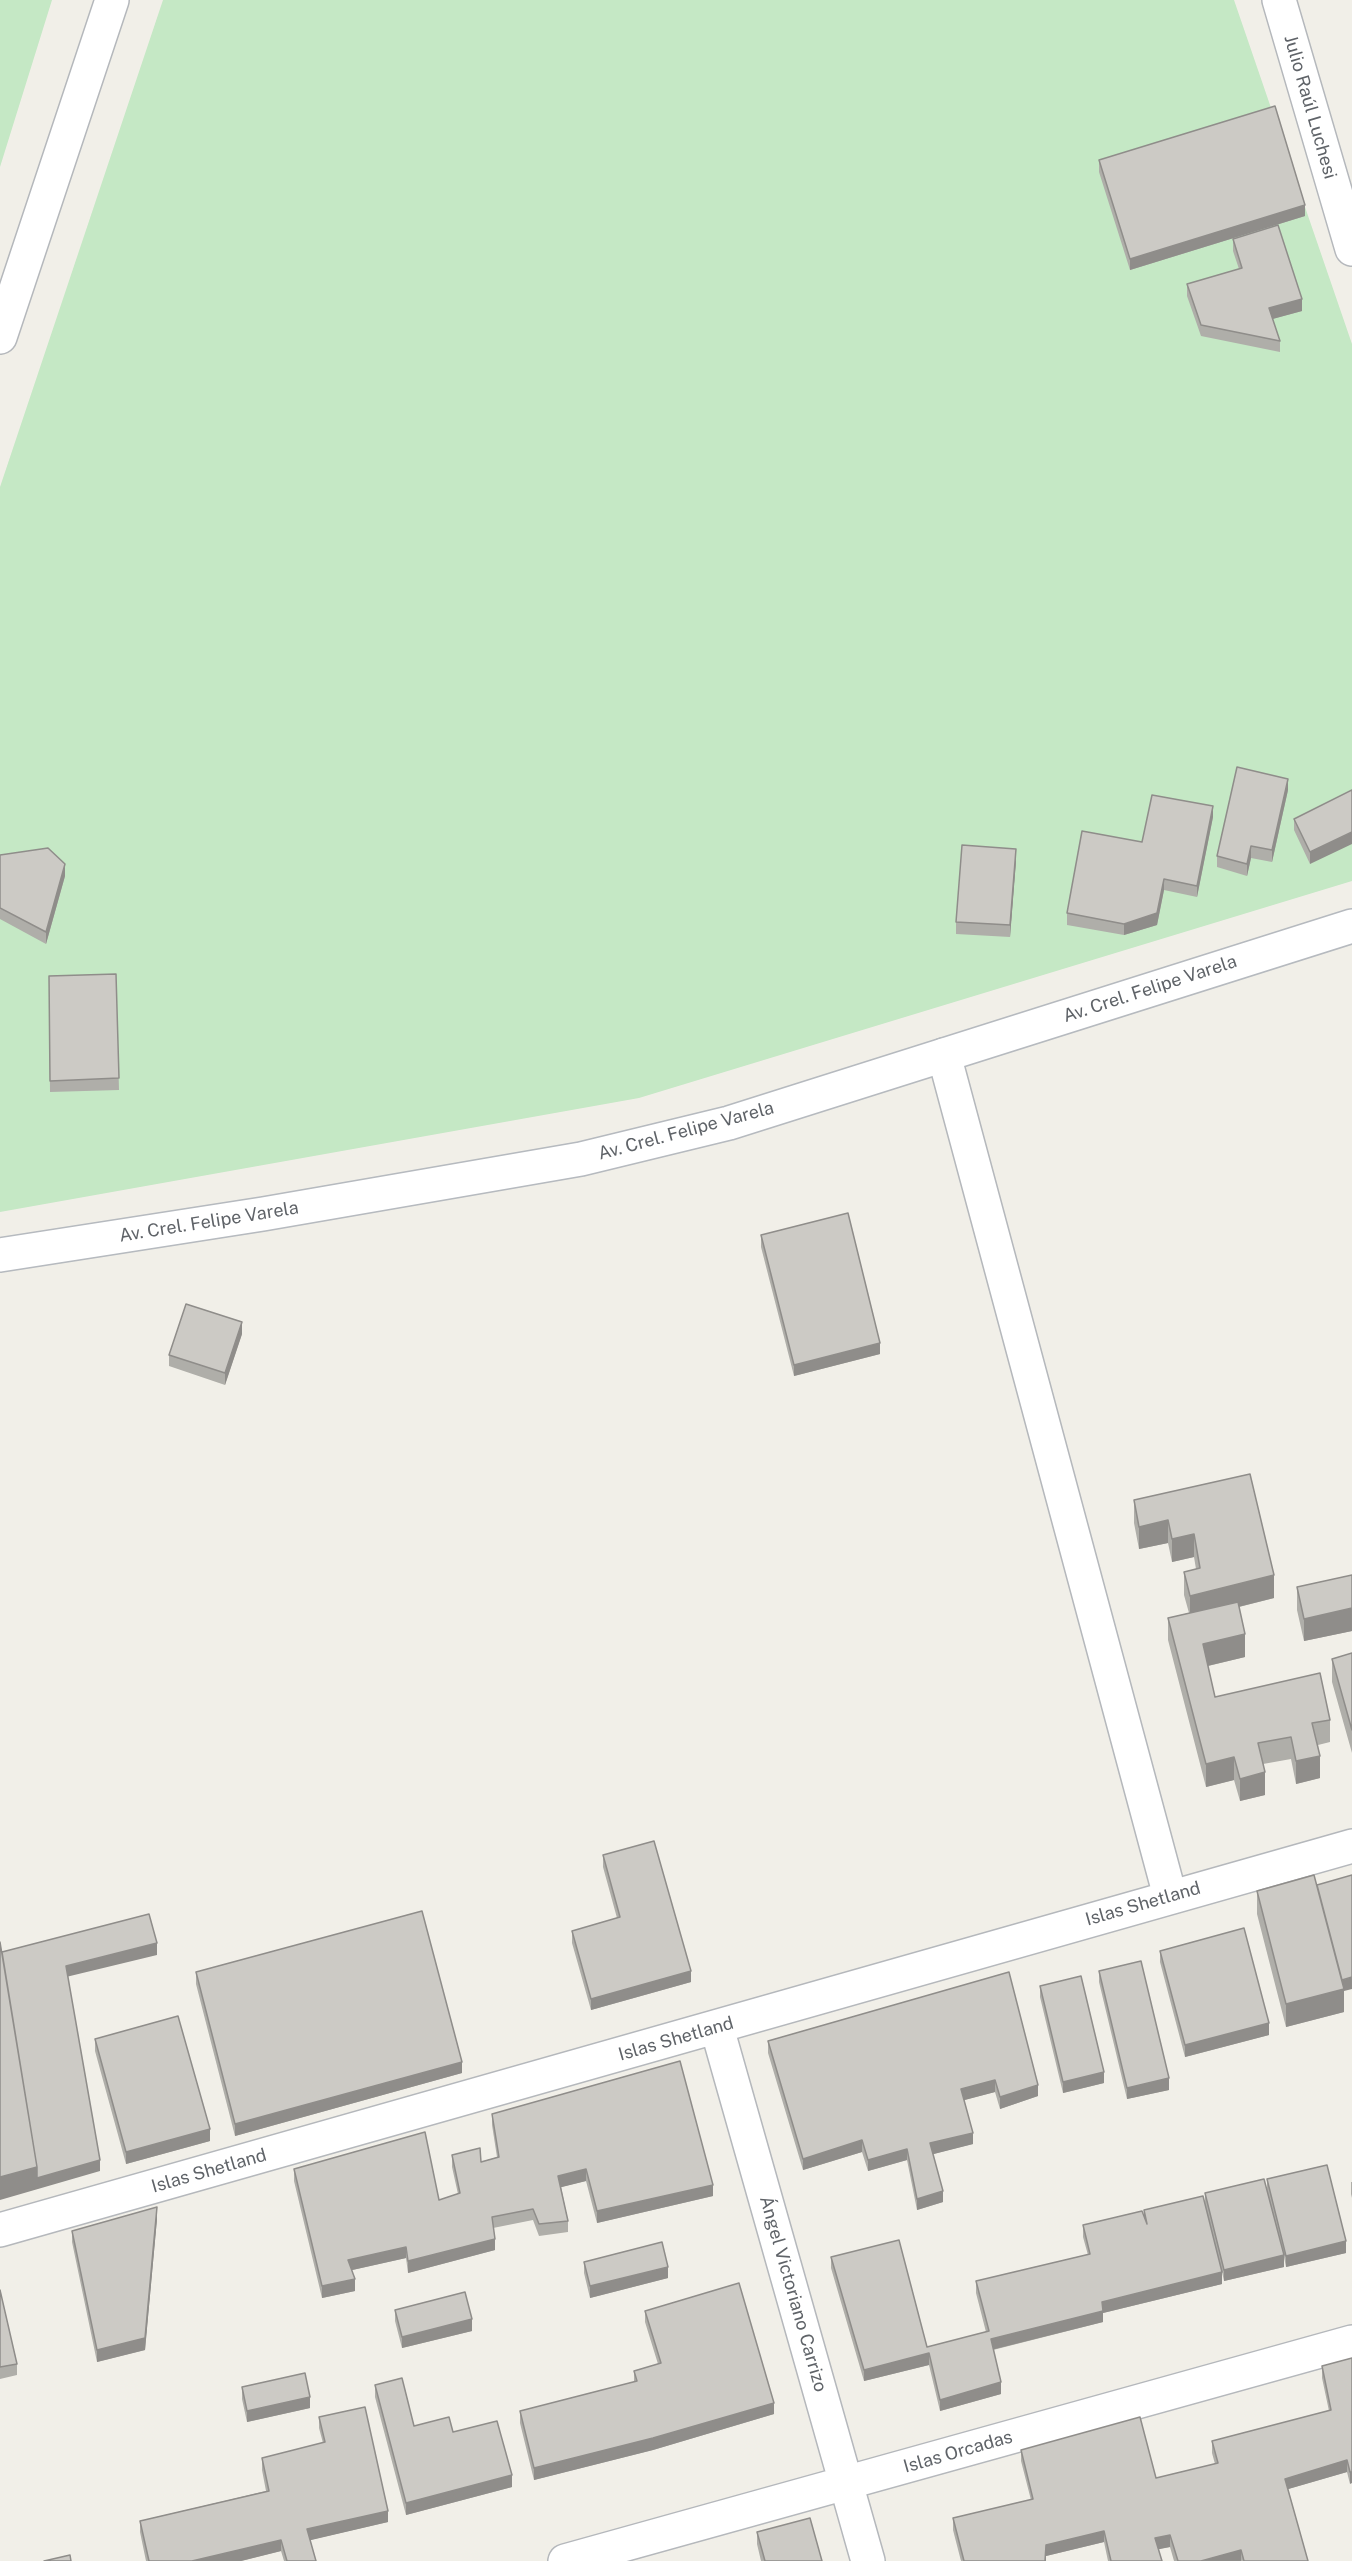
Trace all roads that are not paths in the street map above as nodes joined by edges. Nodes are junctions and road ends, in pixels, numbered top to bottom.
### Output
1 (112, 0) edge
2 (1279, 0) edge
3 (1352, 249) edge
4 (0, 336) edge
5 (1352, 926) edge
6 (944, 1054) junction
7 (0, 1255) edge
8 (1352, 1846) edge
9 (1170, 1896) junction
10 (717, 2028) junction
11 (0, 2230) edge
12 (1352, 2342) edge
13 (847, 2483) junction
14 (565, 2561) edge
15 (868, 2561) edge

1 - 4 street
2 - 3 street, Julio Raúl Luchesi
5 - 6 street, Av. Crel. Felipe Varela
6 - 7 street, Av. Crel. Felipe Varela
6 - 9 street
8 - 9 street, Islas Shetland
9 - 10 street, Islas Shetland
10 - 11 street, Islas Shetland
10 - 13 street, Ángel Victoriano Carrizo
12 - 13 street, Islas Orcadas
13 - 14 street, Islas Orcadas
13 - 15 street, Ángel Victoriano Carrizo

